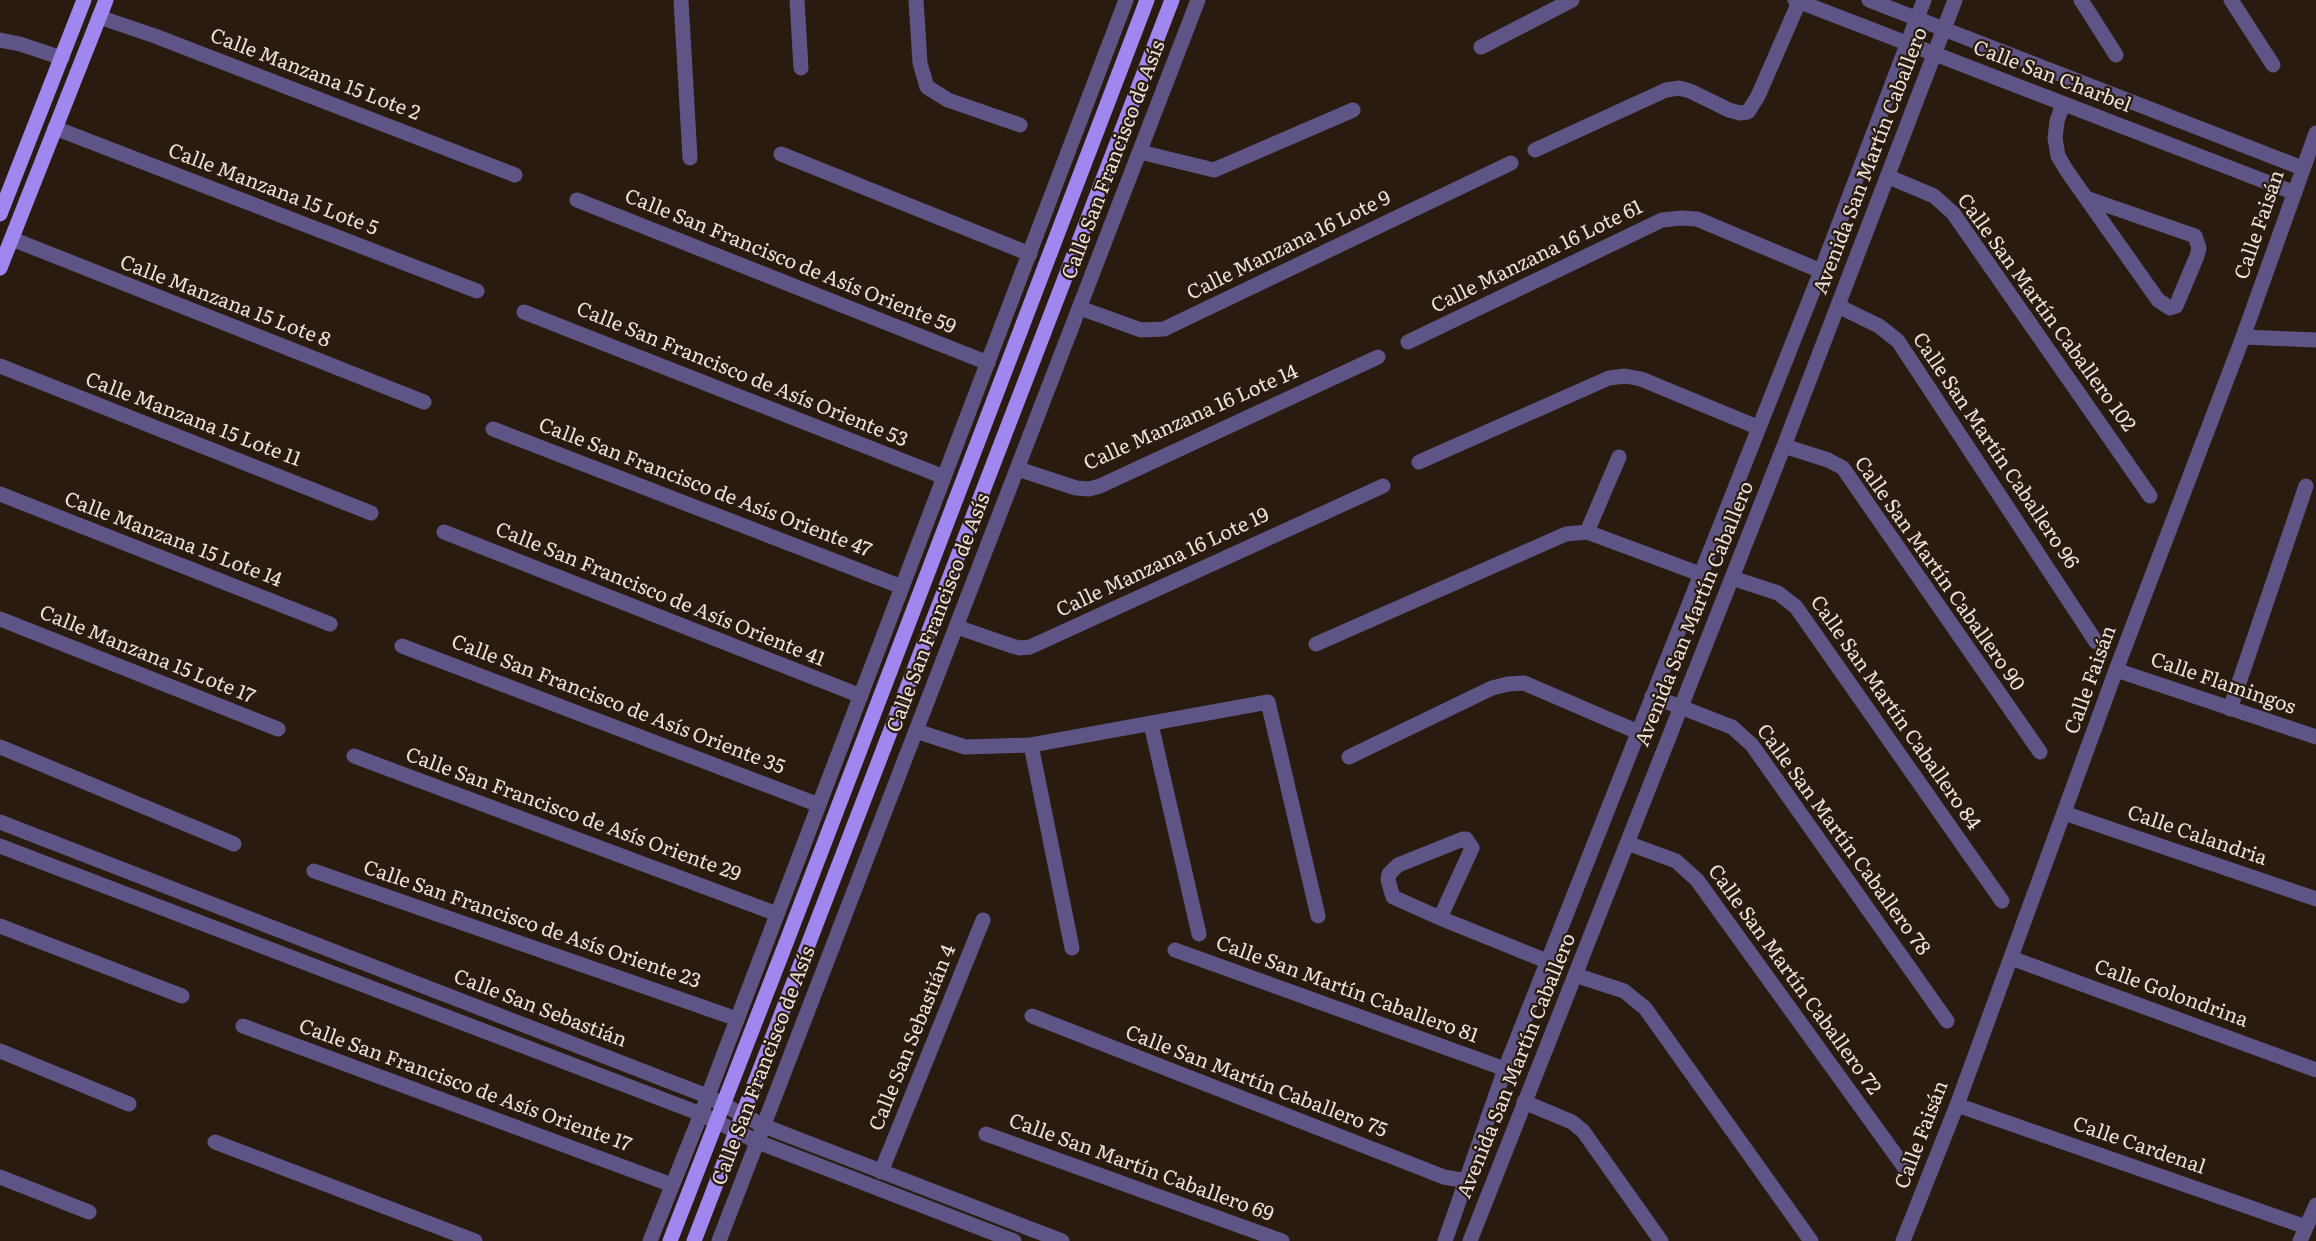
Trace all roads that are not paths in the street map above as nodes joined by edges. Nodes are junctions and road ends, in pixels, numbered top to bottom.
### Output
1 (84, 0) edge
2 (106, 0) edge
3 (681, 0) edge
4 (797, 0) edge
5 (916, 0) edge
6 (1126, 0) edge
7 (1147, 0) edge
8 (1172, 0) edge
9 (1198, 0) edge
10 (1572, 0) edge
11 (1869, 0) edge
12 (1924, 0) edge
13 (1955, 0) edge
14 (2081, 0) edge
15 (2231, 0) edge
16 (1797, 1) edge
17 (99, 17) junction
18 (1917, 18) junction
19 (1944, 29) junction
20 (0, 40) edge
21 (1906, 45) junction
22 (1481, 47) dead end
23 (1934, 54) junction
24 (2116, 55) dead end
25 (62, 58) junction
26 (2273, 65) dead end
27 (801, 68) dead end
28 (2063, 104) junction
29 (1353, 110) dead end
30 (1020, 125) dead end
31 (55, 128) junction
32 (2316, 133) edge
33 (1535, 150) dead end
34 (1140, 152) junction
35 (781, 154) dead end
36 (690, 158) dead end
37 (1511, 163) dead end
38 (2302, 168) junction
39 (515, 176) dead end
40 (1889, 177) junction
41 (2295, 192) junction
42 (2086, 198) junction
43 (577, 200) dead end
44 (0, 214) edge
45 (12, 239) junction
46 (1030, 254) junction
47 (0, 268) edge
48 (1821, 271) junction
49 (477, 291) dead end
50 (1838, 306) junction
51 (1080, 308) junction
52 (524, 312) dead end
53 (2243, 337) junction
54 (2316, 339) edge
55 (1408, 342) dead end
56 (1378, 357) dead end
57 (988, 363) junction
58 (0, 366) edge
59 (424, 402) dead end
60 (1757, 427) junction
61 (492, 429) dead end
62 (1784, 446) junction
63 (1619, 457) dead end
64 (1419, 462) dead end
65 (1018, 468) junction
66 (944, 477) junction
67 (1383, 486) dead end
68 (2306, 486) dead end
69 (0, 494) edge
70 (2150, 496) dead end
71 (371, 513) dead end
72 (444, 532) dead end
73 (1587, 532) junction
74 (1700, 574) junction
75 (1732, 578) junction
76 (902, 586) junction
77 (0, 620) edge
78 (330, 624) dead end
79 (957, 627) junction
80 (2096, 642) dead end
81 (1316, 644) dead end
82 (402, 646) dead end
83 (2116, 670) junction
84 (861, 696) junction
85 (1652, 696) junction
86 (1681, 706) junction
87 (2230, 709) junction
88 (1151, 724) junction
89 (278, 729) dead end
90 (916, 731) junction
91 (1638, 732) junction
92 (2316, 737) edge
93 (1031, 745) junction
94 (0, 747) edge
95 (2040, 752) dead end
96 (354, 756) dead end
97 (1349, 757) dead end
98 (819, 805) junction
99 (2064, 813) junction
100 (0, 822) edge
101 (1627, 843) junction
102 (234, 844) dead end
103 (0, 846) edge
104 (314, 871) dead end
105 (2316, 899) edge
106 (2002, 901) dead end
107 (777, 914) junction
108 (1318, 916) dead end
109 (1440, 918) junction
110 (982, 920) dead end
111 (0, 926) edge
112 (1199, 934) dead end
113 (1072, 948) dead end
114 (1175, 950) dead end
115 (2011, 958) junction
116 (1549, 962) junction
117 (1575, 975) junction
118 (182, 996) dead end
119 (1032, 1016) dead end
120 (737, 1019) junction
121 (1947, 1021) dead end
122 (243, 1026) dead end
123 (0, 1051) edge
124 (1505, 1069) junction
125 (2316, 1070) edge
126 (707, 1096) junction
127 (1524, 1102) junction
128 (129, 1104) dead end
129 (724, 1105) junction
130 (1957, 1105) junction
131 (701, 1114) junction
132 (744, 1116) junction
133 (717, 1122) junction
134 (764, 1126) junction
135 (737, 1132) junction
136 (986, 1134) dead end
137 (215, 1142) dead end
138 (758, 1142) junction
139 (1905, 1168) dead end
140 (881, 1172) junction
141 (0, 1177) edge
142 (1467, 1181) junction
143 (672, 1185) junction
144 (2316, 1205) edge
145 (89, 1212) dead end
146 (2303, 1234) edge
147 (475, 1241) edge
148 (650, 1241) edge
149 (670, 1241) edge
150 (694, 1241) edge
151 (719, 1241) edge
152 (1014, 1241) edge
153 (1062, 1241) edge
154 (1282, 1241) edge
155 (1445, 1241) edge
156 (1470, 1241) edge
157 (1661, 1241) edge
158 (1810, 1241) edge
159 (1903, 1241) edge

1 - 25 main road
2 - 17 main road
3 - 36 street
4 - 27 street
5 - 30 street
6 - 46 street
7 - 129 main road, Calle San Francisco de Asís
8 - 132 main road, Calle San Francisco de Asís
9 - 34 street, Calle San Francisco de Asís
10 - 22 street
11 - 18 street, Calle San Charbel
12 - 18 street, Avenida San Martín Caballero
13 - 19 street, Avenida San Martín Caballero
14 - 24 street
15 - 26 street
16 - 21 street, Calle San Charbel
16 - 33 street
17 - 31 main road
17 - 39 street, Calle Manzana 15 Lote 2
18 - 19 street, Calle San Charbel
18 - 21 street, Avenida San Martín Caballero
19 - 23 street, Avenida San Martín Caballero
19 - 38 street, Calle San Charbel
20 - 25 street
21 - 23 street, Calle San Charbel
21 - 48 street, Avenida San Martín Caballero
23 - 28 street, Calle San Charbel
23 - 40 street, Avenida San Martín Caballero
25 - 44 main road
28 - 41 street, Calle San Charbel
28 - 42 street
29 - 34 street
31 - 45 main road
31 - 49 street, Calle Manzana 15 Lote 5
32 - 38 street, Calle Faisán
34 - 51 street, Calle San Francisco de Asís
35 - 46 street
37 - 51 street, Calle Manzana 16 Lote 9
38 - 41 street, Calle Faisán
40 - 50 street, Avenida San Martín Caballero
40 - 70 street, Calle San Martín Caballero 102
41 - 53 street, Calle Faisán
42 - 42 street
43 - 57 street, Calle San Francisco de Asís Oriente 59
45 - 47 main road
45 - 59 street, Calle Manzana 15 Lote 8
46 - 57 street
48 - 55 street, Calle Manzana 16 Lote 61
48 - 60 street, Avenida San Martín Caballero
50 - 62 street, Avenida San Martín Caballero
50 - 80 street, Calle San Martín Caballero 96
51 - 65 street, Calle San Francisco de Asís
52 - 66 street, Calle San Francisco de Asís Oriente 53
53 - 54 street
53 - 83 street, Calle Faisán
56 - 65 street, Calle Manzana 16 Lote 14
57 - 66 street
58 - 71 street, Calle Manzana 15 Lote 11
60 - 64 street
60 - 74 street, Avenida San Martín Caballero
61 - 76 street, Calle San Francisco de Asís Oriente 47
62 - 75 street, Avenida San Martín Caballero
62 - 95 street, Calle San Martín Caballero 90
63 - 73 street
65 - 79 street, Calle San Francisco de Asís
66 - 76 street
67 - 79 street, Calle Manzana 16 Lote 19
68 - 87 street
69 - 78 street, Calle Manzana 15 Lote 14
72 - 84 street, Calle San Francisco de Asís Oriente 41
73 - 74 street
73 - 81 street
74 - 85 street, Avenida San Martín Caballero
75 - 86 street, Avenida San Martín Caballero
75 - 106 street, Calle San Martín Caballero 84
76 - 84 street
77 - 89 street, Calle Manzana 15 Lote 17
79 - 90 street, Calle San Francisco de Asís
82 - 98 street, Calle San Francisco de Asís Oriente 35
83 - 87 street, Calle Flamingos
83 - 99 street, Calle Faisán
84 - 98 street
85 - 86 street, Calle San Martín Caballero 78
85 - 91 street, Avenida San Martín Caballero
86 - 101 street, Avenida San Martín Caballero
86 - 121 street, Calle San Martín Caballero 78
87 - 92 street, Calle Flamingos
88 - 93 street
88 - 108 street
88 - 112 street
90 - 93 street
90 - 134 street, Calle San Francisco de Asís
91 - 97 street
91 - 116 street, Avenida San Martín Caballero
93 - 113 street
94 - 102 street
96 - 107 street, Calle San Francisco de Asís Oriente 29
98 - 107 street
99 - 105 street, Calle Calandria
99 - 115 street, Calle Faisán
100 - 126 street, Calle San Sebastián
101 - 117 street, Avenida San Martín Caballero
101 - 139 street, Calle San Martín Caballero 72
103 - 131 street, Calle San Sebastián
104 - 120 street, Calle San Francisco de Asís Oriente 23
107 - 120 street
109 - 109 street
109 - 116 street
110 - 140 street, Calle San Sebastián 4
111 - 118 street
114 - 124 street, Calle San Martín Caballero 81
115 - 125 street, Calle Golondrina
115 - 130 street, Calle Faisán
116 - 124 street, Avenida San Martín Caballero
117 - 127 street, Avenida San Martín Caballero
117 - 158 street
119 - 142 street, Calle San Martín Caballero 75
120 - 126 street
122 - 143 street, Calle San Francisco de Asís Oriente 17
123 - 128 street
124 - 142 street, Avenida San Martín Caballero
126 - 129 street, Calle San Sebastián
126 - 131 street
127 - 156 street, Avenida San Martín Caballero
127 - 157 street
129 - 132 street, Calle San Sebastián
129 - 133 main road, Calle San Francisco de Asís
130 - 146 street, Calle Cardenal
130 - 159 street, Calle Faisán
131 - 133 street, Calle San Sebastián
131 - 143 street
132 - 134 street, Calle San Sebastián
132 - 135 main road, Calle San Francisco de Asís
133 - 135 street, Calle San Sebastián
133 - 149 main road, Calle San Francisco de Asís
134 - 138 street, Calle San Francisco de Asís
134 - 140 street, Calle San Sebastián
135 - 138 street, Calle San Sebastián
135 - 150 main road, Calle San Francisco de Asís
136 - 154 street, Calle San Martín Caballero 69
137 - 147 street
138 - 151 street, Calle San Francisco de Asís
138 - 152 street, Calle San Sebastián
140 - 153 street, Calle San Sebastián
141 - 145 street
142 - 155 street, Avenida San Martín Caballero
143 - 148 street
144 - 146 street

